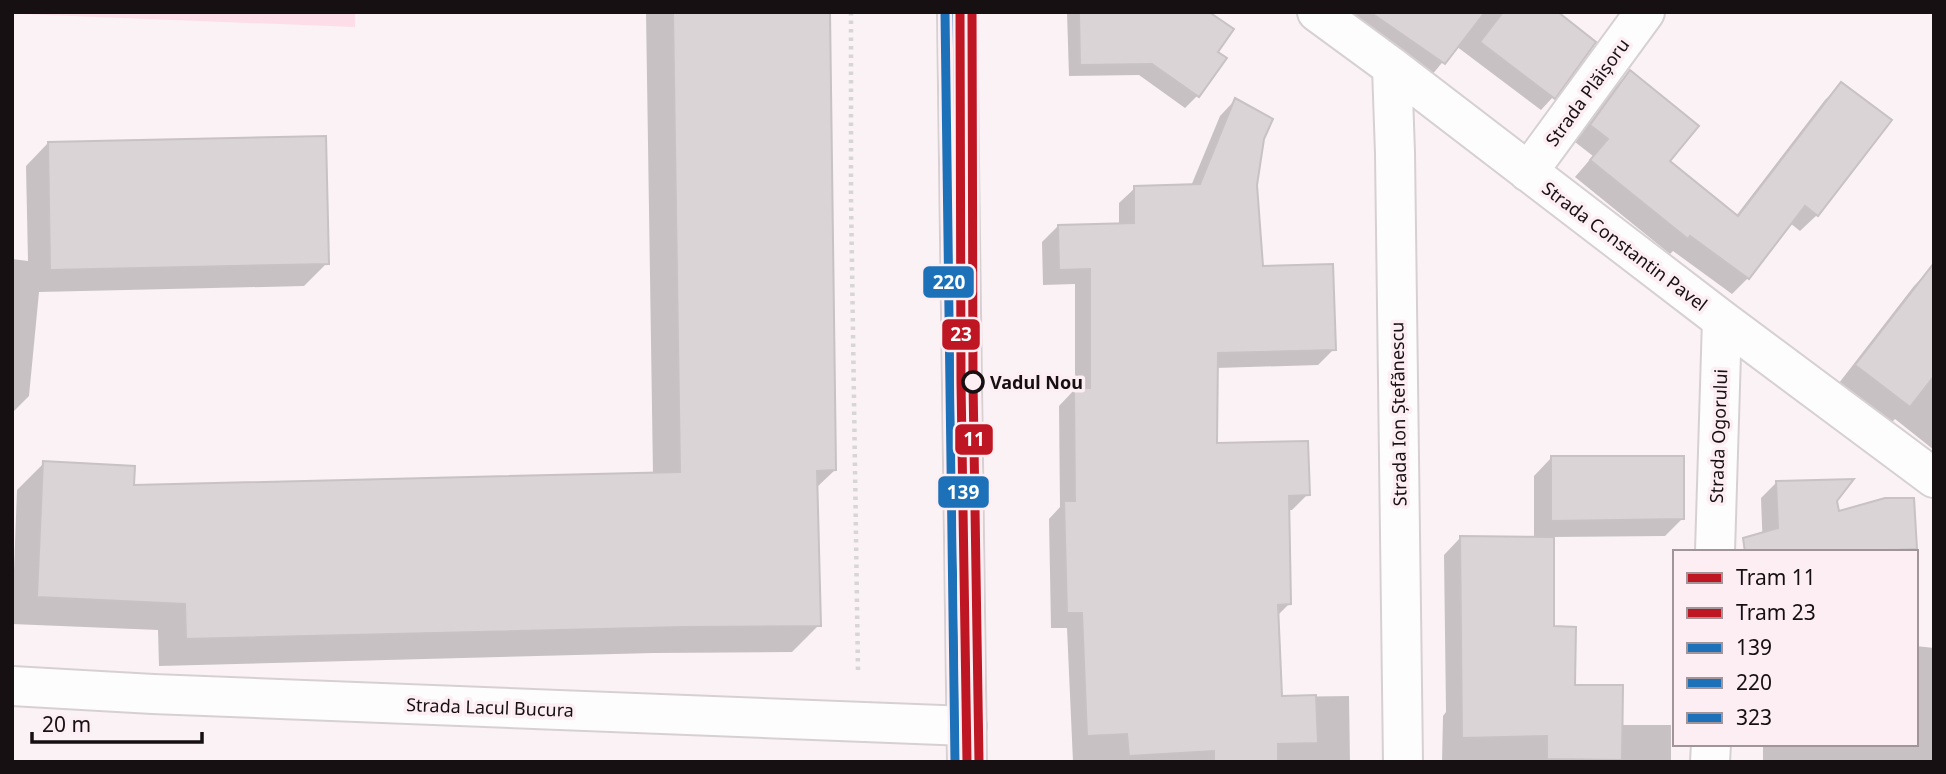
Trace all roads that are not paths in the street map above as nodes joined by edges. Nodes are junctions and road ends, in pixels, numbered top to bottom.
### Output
1 (957, 12) edge
2 (1317, 12) edge
3 (1645, 12) edge
4 (1392, 67) junction
5 (1528, 172) junction
6 (1722, 320) junction
7 (1934, 478) edge
8 (1715, 550) edge
9 (12, 686) edge
10 (967, 744) edge
11 (1404, 762) edge

1 - 10 street
2 - 4 street, Strada Constantin Pavel
3 - 5 street, Strada Plăișoru
4 - 5 street, Strada Constantin Pavel
4 - 11 street, Strada Ion Ștefănescu
5 - 6 street, Strada Constantin Pavel
6 - 7 street, Strada Constantin Pavel
6 - 8 street, Strada Ogorului
9 - 10 street, Strada Lacul Bucura

